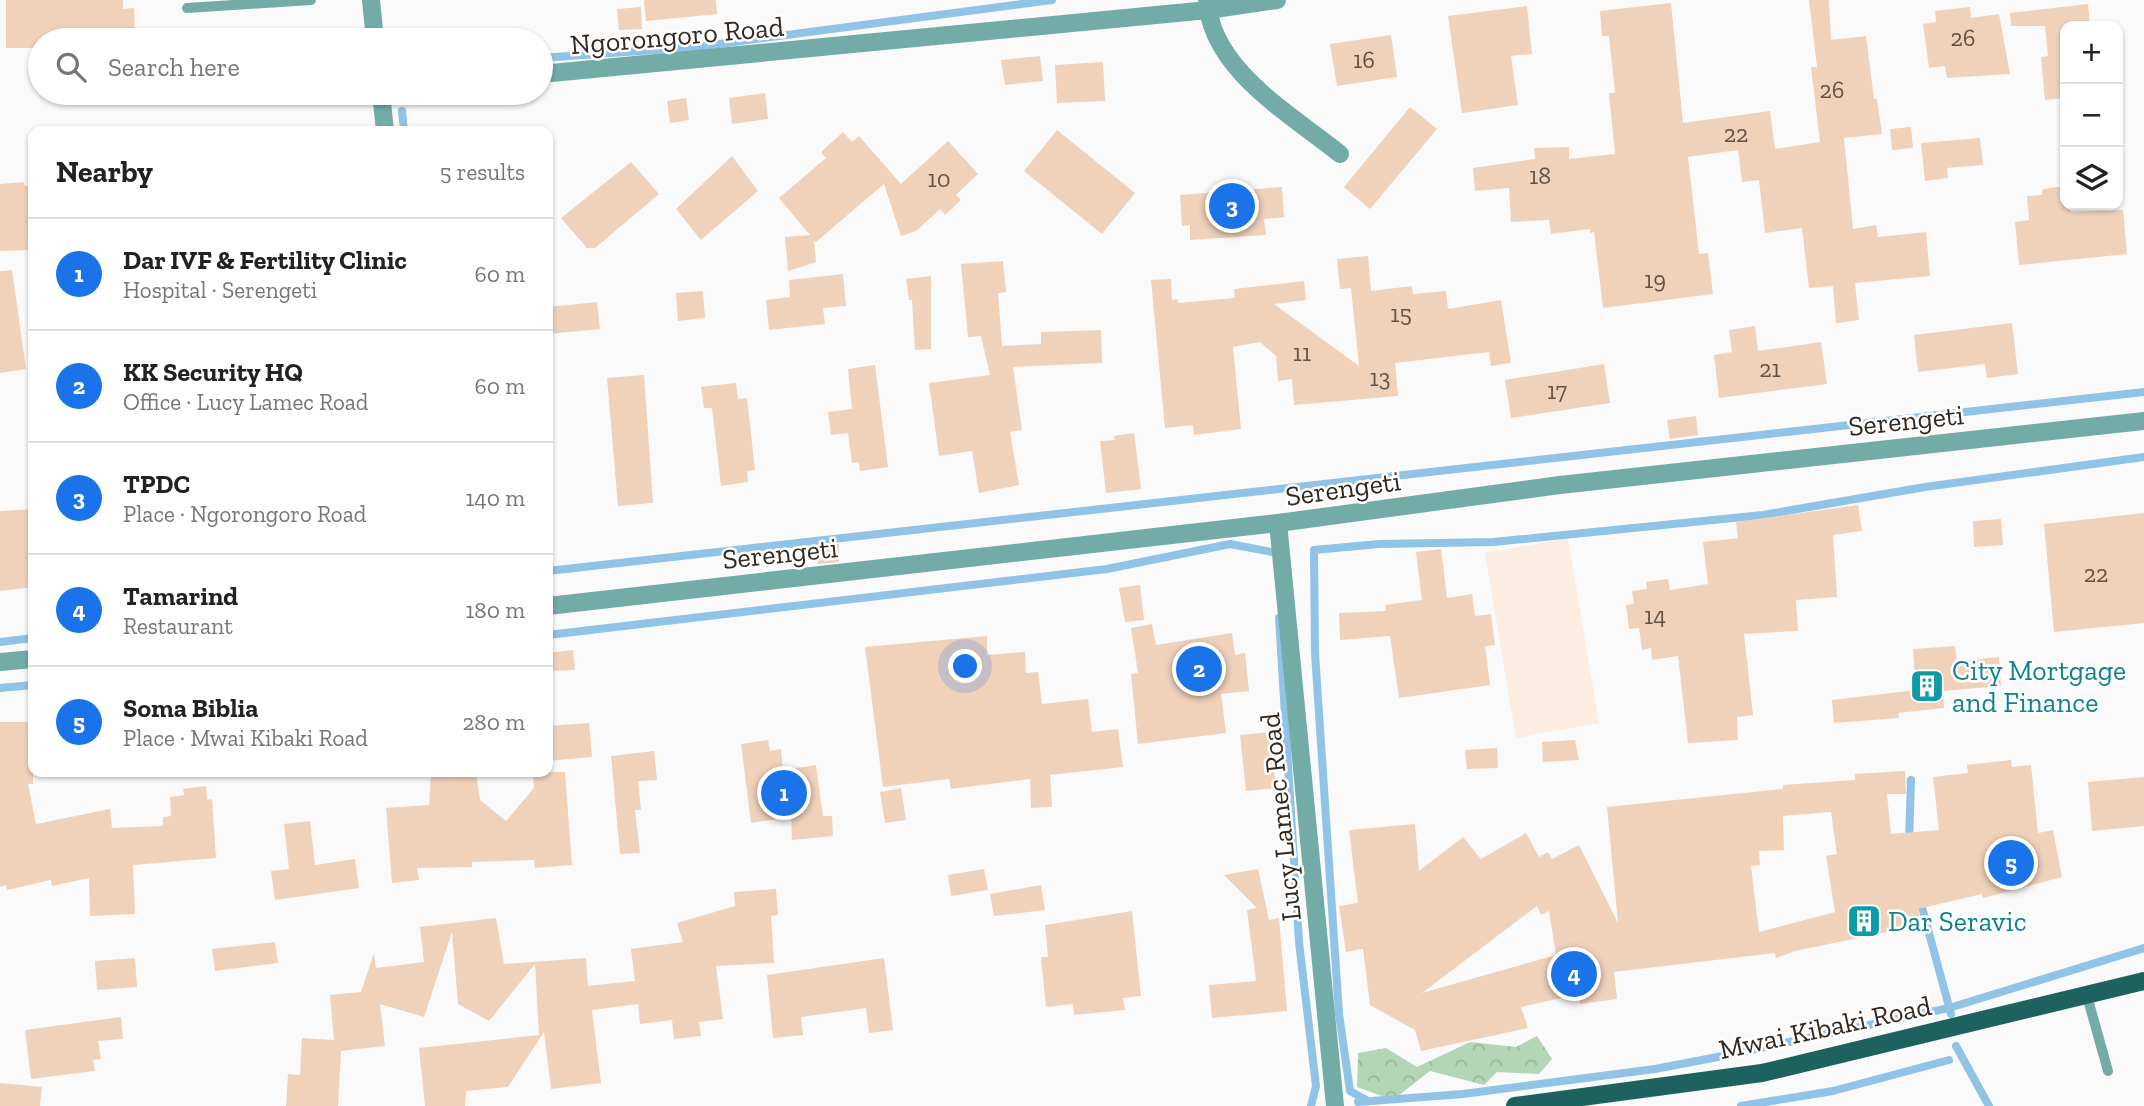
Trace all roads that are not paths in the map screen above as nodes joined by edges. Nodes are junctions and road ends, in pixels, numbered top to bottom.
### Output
1 (311, 0) edge
2 (371, 0) edge
3 (1277, 0) edge
4 (1207, 5) edge
5 (187, 8) dead end
6 (374, 28) edge
7 (553, 73) edge
8 (382, 105) edge
9 (384, 126) edge
10 (1340, 154) dead end
11 (2144, 421) edge
12 (1278, 523) junction
13 (553, 605) edge
14 (28, 659) edge
15 (0, 662) edge
16 (2144, 981) edge
17 (2087, 996) junction
18 (2108, 1071) dead end
19 (1335, 1106) edge
20 (1515, 1106) edge

1 - 5 lane
2 - 6 street
3 - 4 street, Ngorongoro Road
4 - 7 street, Ngorongoro Road
4 - 10 street
8 - 9 street
11 - 12 street, Serengeti
12 - 13 street, Serengeti
12 - 19 street, Lucy Lamec Road
14 - 15 street
16 - 17 main road, Mwai Kibaki Road
17 - 18 lane
17 - 20 main road, Mwai Kibaki Road

